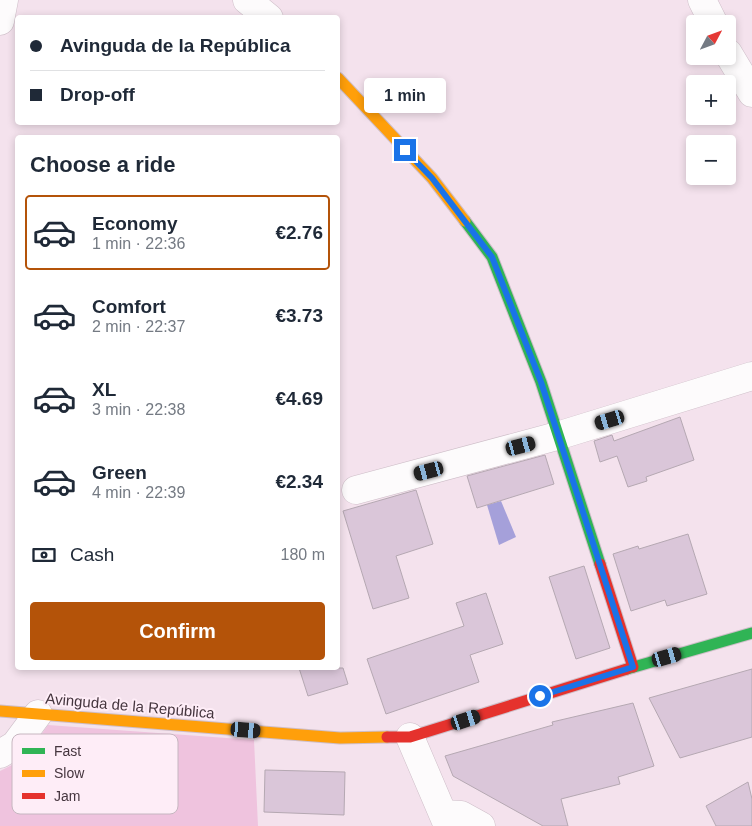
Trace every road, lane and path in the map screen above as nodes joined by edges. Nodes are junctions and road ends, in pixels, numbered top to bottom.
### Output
1 (4, 0) edge
2 (247, 0) edge
3 (702, 0) edge
4 (265, 15) edge
5 (710, 15) edge
6 (0, 22) edge
7 (735, 65) edge
8 (340, 80) edge
9 (752, 93) edge
10 (752, 376) edge
11 (557, 436) junction
12 (356, 490) dead end
13 (752, 633) edge
14 (633, 667) junction
15 (0, 711) edge
16 (38, 714) junction
17 (23, 734) edge
18 (410, 737) junction
19 (12, 747) edge
20 (0, 754) edge
21 (446, 820) edge
22 (481, 826) edge

1 - 6 street
2 - 4 street
3 - 5 street
7 - 9 street
8 - 11 street
10 - 11 street
11 - 12 street
11 - 14 street
13 - 14 street, Avinguda de la República
14 - 18 street, Avinguda de la República
15 - 16 street, Avinguda de la República
16 - 17 street
16 - 18 street, Avinguda de la República
18 - 21 street
19 - 20 street
21 - 22 street

